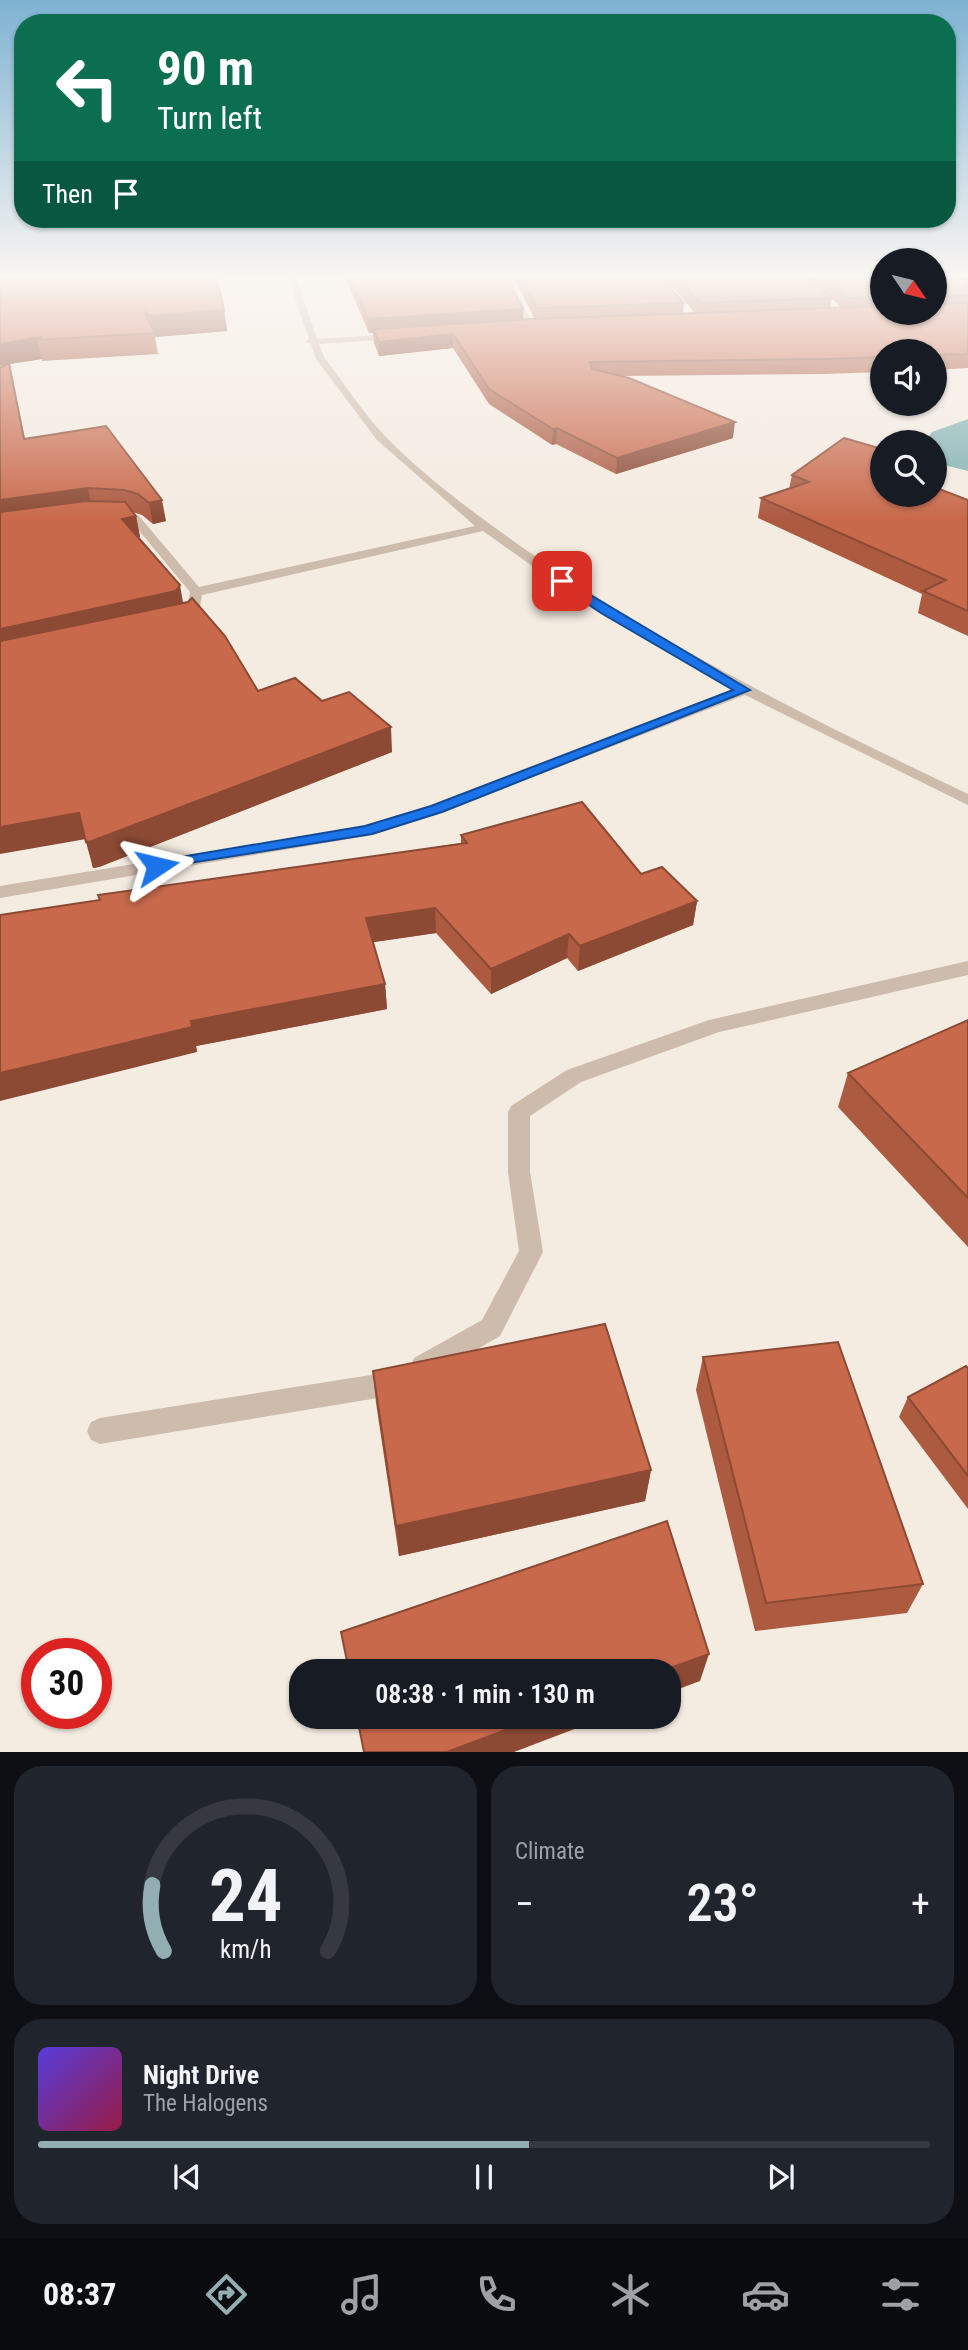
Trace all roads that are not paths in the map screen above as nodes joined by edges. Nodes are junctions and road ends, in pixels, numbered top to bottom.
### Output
1 (318, 357) edge
2 (99, 516) edge
3 (486, 527) junction
4 (196, 592) junction
5 (172, 624) edge
6 (744, 690) junction
7 (968, 800) edge
8 (0, 892) edge
9 (968, 968) edge
10 (100, 1431) dead end

1 - 3 street
2 - 4 street
3 - 4 street
3 - 6 street
4 - 5 street
6 - 7 street
6 - 8 street
9 - 10 street

